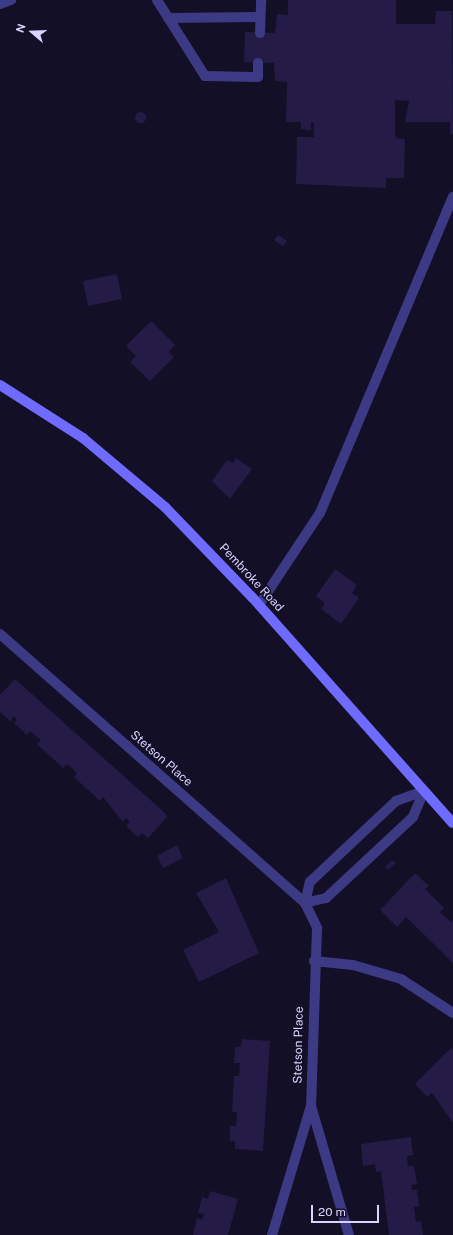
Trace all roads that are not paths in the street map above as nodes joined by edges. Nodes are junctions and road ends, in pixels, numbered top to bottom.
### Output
1 (11, 0) edge
2 (157, 0) edge
3 (261, 0) edge
4 (0, 4) edge
5 (260, 17) junction
6 (168, 18) junction
7 (260, 33) dead end
8 (258, 63) dead end
9 (453, 197) edge
10 (0, 385) edge
11 (259, 605) junction
12 (0, 634) edge
13 (424, 791) junction
14 (453, 823) edge
15 (304, 902) junction
16 (314, 961) junction
17 (453, 1012) edge
18 (311, 1106) junction
19 (272, 1235) edge
20 (349, 1235) edge

1 - 4 street
2 - 6 street
3 - 5 street
5 - 6 street
5 - 7 street
6 - 8 street
9 - 11 street
10 - 11 main road, Pembroke Road
11 - 13 main road, Pembroke Road
12 - 15 street, Stetson Place
13 - 14 main road, Pembroke Road
13 - 15 street
13 - 15 street
15 - 16 street, Stetson Place
16 - 17 street
16 - 18 street, Stetson Place
18 - 19 street, Stetson Place
18 - 20 street, Stetson Place

